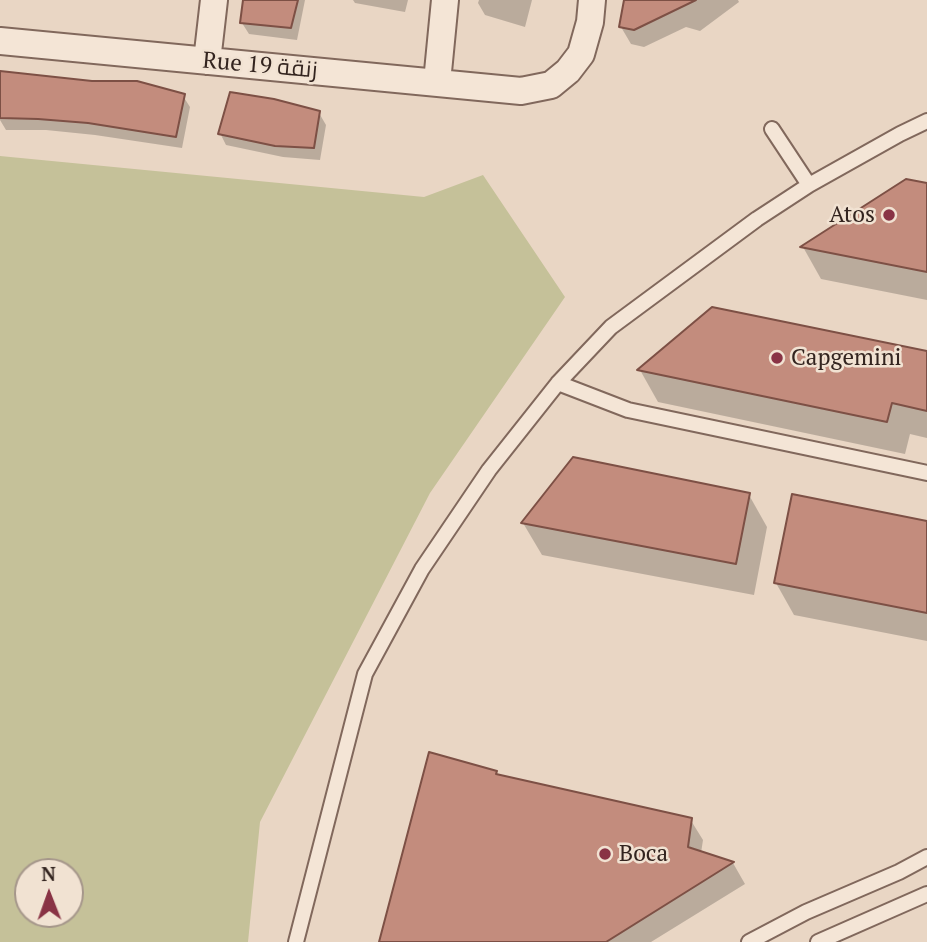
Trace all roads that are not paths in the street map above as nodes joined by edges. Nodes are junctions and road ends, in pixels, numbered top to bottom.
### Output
1 (214, 0) edge
2 (445, 0) edge
3 (592, 0) edge
4 (0, 41) edge
5 (207, 61) junction
6 (437, 82) junction
7 (927, 121) edge
8 (772, 129) dead end
9 (809, 186) junction
10 (558, 383) junction
11 (927, 473) edge
12 (927, 857) edge
13 (927, 894) edge
14 (296, 942) edge
15 (748, 942) edge
16 (818, 942) edge

1 - 5 street
2 - 6 street
3 - 6 street, Rue 19 زنقة
4 - 5 street, Rue 19 زنقة
5 - 6 street, Rue 19 زنقة
7 - 9 lane
8 - 9 lane
9 - 10 lane
10 - 11 lane
10 - 14 lane
12 - 15 lane
13 - 16 lane

